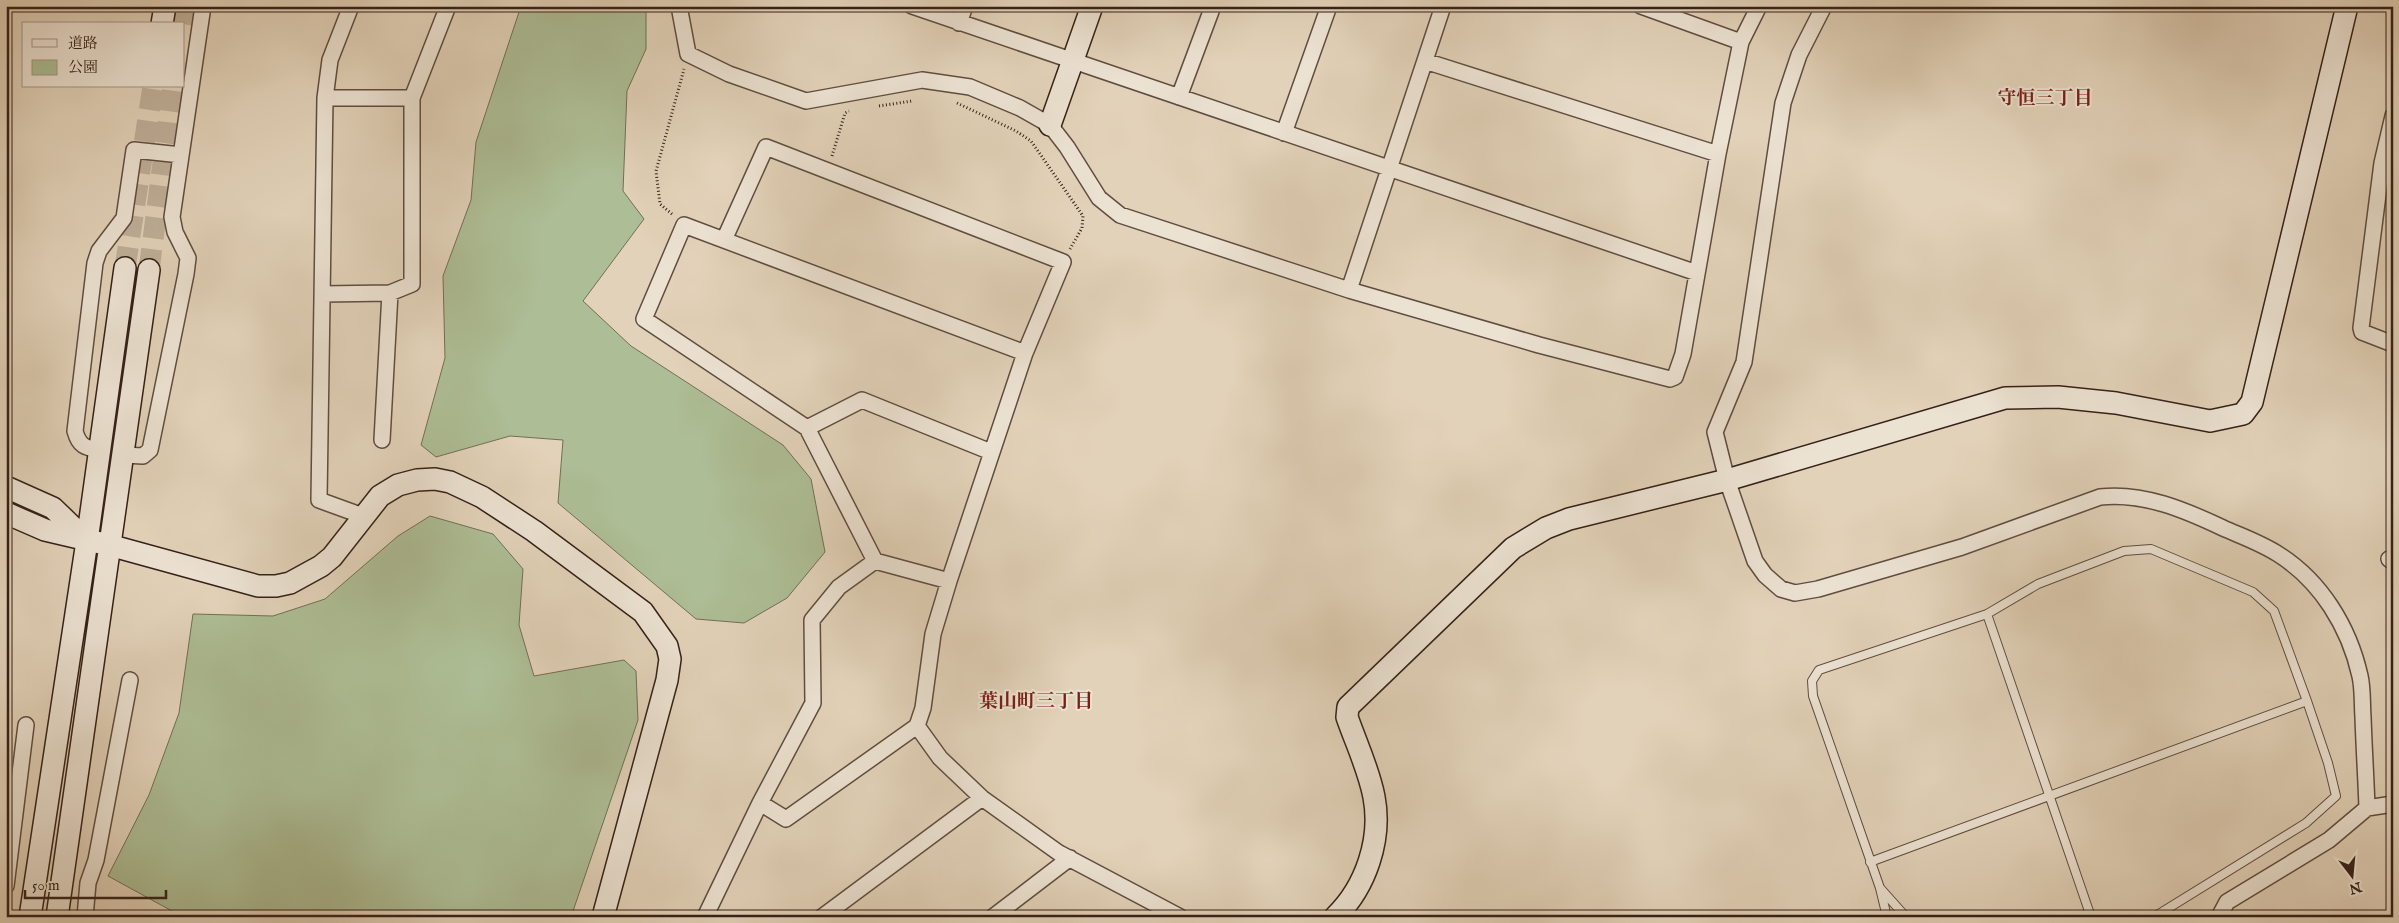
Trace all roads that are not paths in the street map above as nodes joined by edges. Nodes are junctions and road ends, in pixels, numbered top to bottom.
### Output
1 (165, 6) edge
2 (204, 6) edge
3 (351, 6) edge
4 (448, 6) edge
5 (679, 6) edge
6 (912, 6) edge
7 (965, 6) edge
8 (1092, 6) edge
9 (1213, 6) edge
10 (1329, 6) edge
11 (1443, 6) edge
12 (1641, 6) edge
13 (1759, 6) edge
14 (1824, 6) edge
15 (2348, 6) edge
16 (162, 22) edge
17 (959, 23) junction
18 (1740, 42) junction
19 (1074, 60) junction
20 (1425, 61) junction
21 (1180, 96) junction
22 (325, 98) junction
23 (412, 98) junction
24 (2393, 116) edge
25 (1050, 125) junction
26 (1284, 133) junction
27 (1718, 154) junction
28 (181, 155) junction
29 (1389, 169) junction
30 (724, 240) junction
31 (125, 268) tunnel mouth
32 (148, 270) tunnel mouth
33 (1697, 273) junction
34 (1349, 290) junction
35 (390, 293) junction
36 (323, 294) junction
37 (2393, 344) edge
38 (1025, 353) junction
39 (807, 428) junction
40 (382, 440) dead end
41 (100, 450) junction
42 (991, 452) junction
43 (124, 455) junction
44 (1727, 480) junction
45 (6, 487) edge
46 (6, 513) edge
47 (363, 516) junction
48 (87, 541) junction
49 (109, 545) junction
50 (875, 561) junction
51 (949, 581) junction
52 (1987, 614) junction
53 (130, 680) dead end
54 (2307, 701) junction
55 (26, 725) dead end
56 (917, 726) junction
57 (2049, 795) junction
58 (982, 798) junction
59 (760, 803) junction
60 (2393, 804) edge
61 (2368, 808) junction
62 (1070, 858) junction
63 (1870, 862) junction
64 (6, 886) edge
65 (1880, 888) junction
66 (1170, 915) edge
67 (30, 917) edge
68 (57, 917) edge
69 (85, 917) edge
70 (603, 917) edge
71 (705, 917) edge
72 (822, 917) edge
73 (993, 917) edge
74 (1335, 917) edge
75 (1887, 917) edge
76 (1906, 917) edge
77 (2091, 917) edge
78 (2154, 917) edge
79 (2218, 917) edge

1 - 16 street
2 - 28 street
3 - 22 street
4 - 23 street
5 - 25 street
6 - 17 street
7 - 17 street
8 - 19 street
9 - 21 street
10 - 26 street
11 - 20 street
12 - 18 street
13 - 18 street
14 - 44 street
15 - 44 street
17 - 19 street
18 - 27 street
19 - 21 street
19 - 25 street
20 - 27 street
20 - 29 street
21 - 26 street
22 - 23 street
22 - 36 street
23 - 35 street
24 - 37 street
25 - 34 street
26 - 29 street
27 - 33 street
28 - 41 street
28 - 43 street
29 - 33 street
29 - 34 street
30 - 38 street
30 - 38 street
30 - 39 street
31 - 41 street
32 - 43 street
33 - 34 street
35 - 36 street
35 - 40 street
36 - 47 street
38 - 42 street
39 - 42 street
39 - 50 street
41 - 48 street
42 - 51 street
43 - 49 street
44 - 61 street
44 - 74 street
45 - 48 street
46 - 48 street
47 - 49 street
47 - 70 street
48 - 49 street
48 - 67 street
49 - 68 street
50 - 51 street
50 - 59 street
51 - 56 street
52 - 54 lane
52 - 57 lane
52 - 63 lane
53 - 69 street
54 - 57 lane
54 - 78 lane
55 - 64 street
56 - 58 street
56 - 59 street
57 - 63 lane
57 - 77 lane
58 - 62 street
58 - 72 street
59 - 71 street
60 - 61 street
61 - 79 street
62 - 66 street
62 - 73 street
63 - 65 lane
65 - 75 lane
65 - 76 lane

